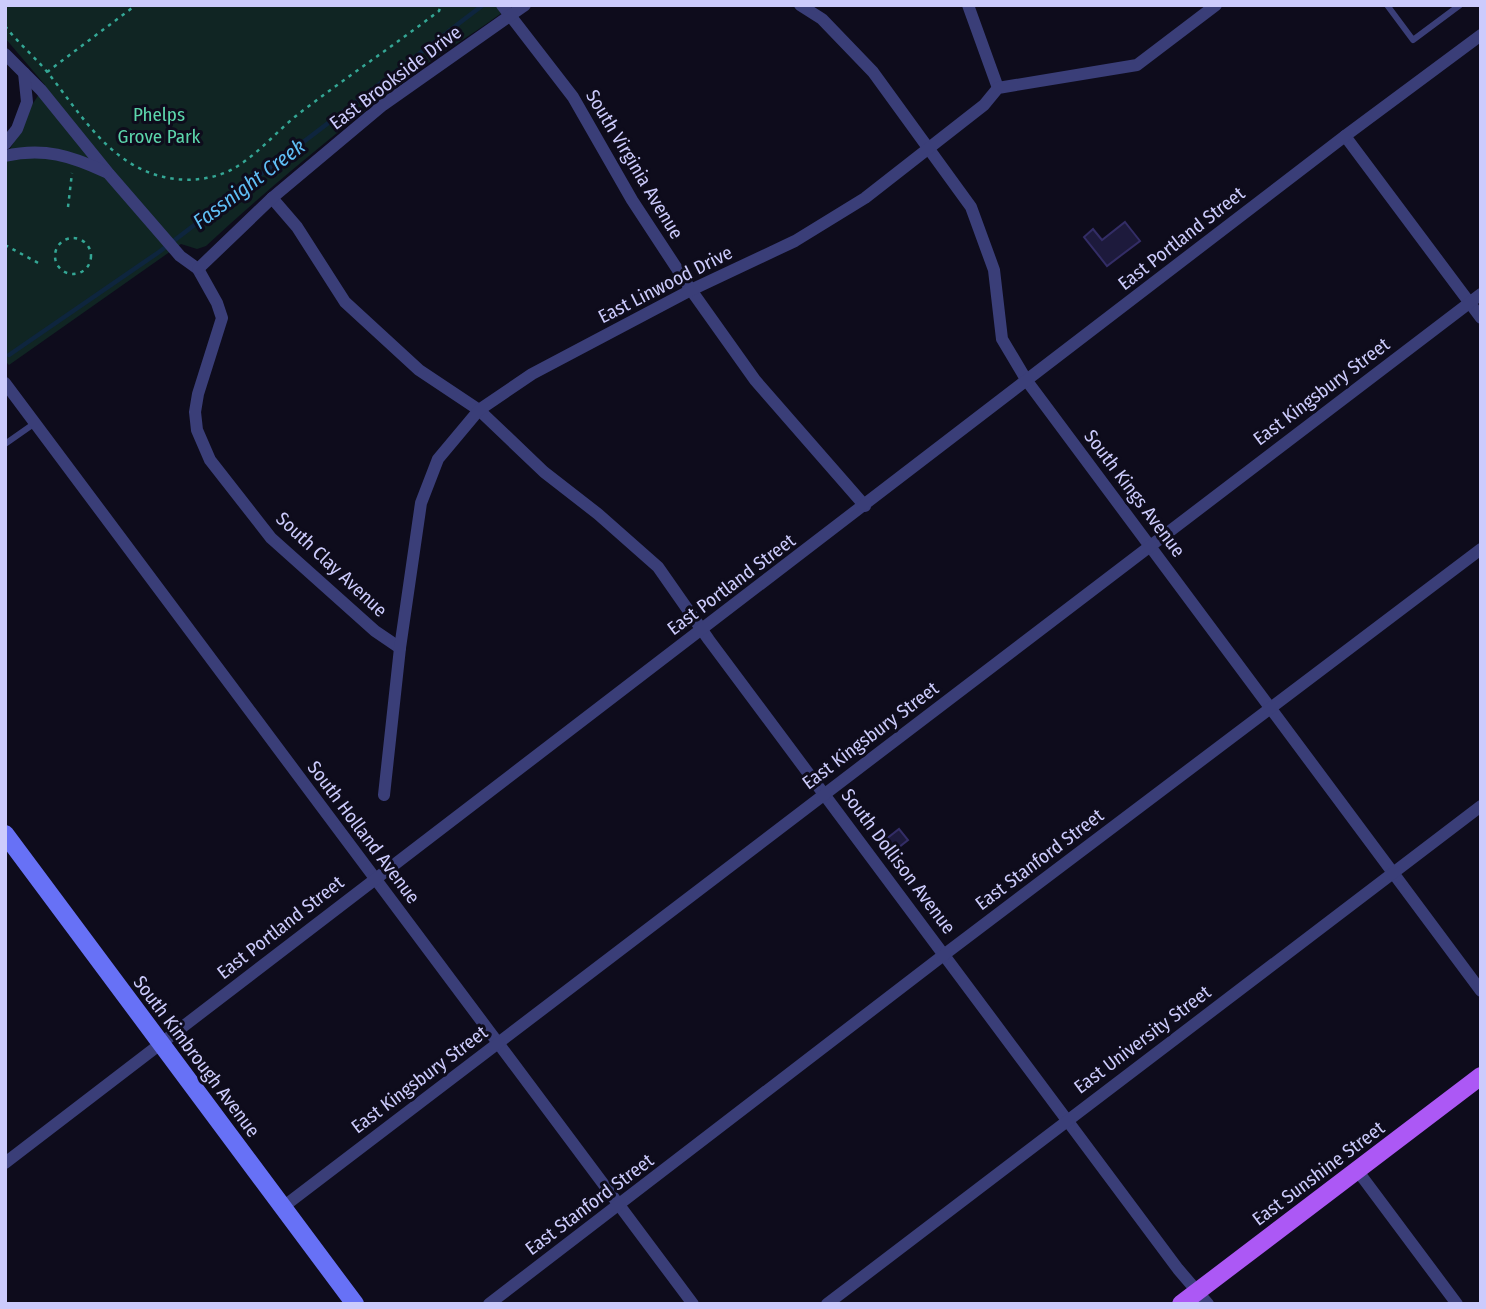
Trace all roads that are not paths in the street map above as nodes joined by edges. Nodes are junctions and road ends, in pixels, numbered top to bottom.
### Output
1 (525, 5) edge
2 (800, 5) edge
3 (968, 5) edge
4 (1216, 5) edge
5 (1460, 5) edge
6 (1389, 8) edge
7 (506, 11) edge
8 (1481, 35) edge
9 (5, 54) edge
10 (23, 73) junction
11 (998, 88) junction
12 (1345, 136) junction
13 (5, 144) edge
14 (927, 148) junction
15 (5, 156) edge
16 (109, 174) junction
17 (272, 198) junction
18 (198, 269) junction
19 (691, 290) junction
20 (1481, 294) edge
21 (1469, 303) junction
22 (1481, 318) edge
23 (1027, 381) junction
24 (5, 383) edge
25 (479, 410) junction
26 (35, 423) junction
27 (9, 437) edge
28 (5, 444) edge
29 (865, 506) junction
30 (1150, 546) junction
31 (1481, 549) edge
32 (702, 631) junction
33 (400, 648) junction
34 (1270, 707) junction
35 (824, 794) junction
36 (384, 795) dead end
37 (1481, 806) edge
38 (5, 834) edge
39 (1393, 873) junction
40 (375, 878) junction
41 (945, 954) junction
42 (1481, 992) edge
43 (498, 1043) junction
44 (161, 1044) junction
45 (1481, 1076) edge
46 (1068, 1120) junction
47 (5, 1163) edge
48 (1357, 1170) junction
49 (619, 1205) junction
50 (283, 1207) junction
51 (1203, 1298) edge
52 (355, 1304) edge
53 (489, 1304) edge
54 (694, 1304) edge
55 (827, 1304) edge
56 (1181, 1304) edge
57 (1457, 1304) edge

1 - 7 street, East Brookside Drive
2 - 14 street, South Kings Avenue
3 - 11 street
4 - 11 street
5 - 6 lane
7 - 17 street, East Brookside Drive
7 - 19 street, South Virginia Avenue
8 - 12 street, East Portland Street
9 - 10 street, South Clay Avenue
10 - 13 street
10 - 16 street, South Clay Avenue
11 - 14 street, East Linwood Drive
12 - 21 street
12 - 23 street, East Portland Street
14 - 19 street, East Linwood Drive
14 - 23 street, South Kings Avenue
15 - 16 street
16 - 18 street, South Clay Avenue
17 - 18 street, East Brookside Drive
17 - 25 street, South Dollison Avenue
18 - 33 street, South Clay Avenue
19 - 25 street, East Linwood Drive
19 - 29 street, South Virginia Avenue
20 - 21 street, East Kingsbury Street
21 - 22 street
21 - 30 street, East Kingsbury Street
23 - 29 street, East Portland Street
23 - 30 street, South Kings Avenue
24 - 26 street, South Holland Avenue
25 - 32 street, South Dollison Avenue
25 - 33 street, East Linwood Drive
26 - 27 lane
26 - 40 street, South Holland Avenue
27 - 28 lane
29 - 32 street, East Portland Street
30 - 34 street, South Kings Avenue
30 - 35 street, East Kingsbury Street
31 - 34 street, East Stanford Street
32 - 35 street, South Dollison Avenue
32 - 40 street, East Portland Street
33 - 36 street, East Linwood Drive
34 - 39 street, South Kings Avenue
34 - 41 street, East Stanford Street
35 - 41 street, South Dollison Avenue
35 - 43 street, East Kingsbury Street
37 - 39 street, East University Street
38 - 44 main road, South Kimbrough Avenue
39 - 42 street, South Kings Avenue
39 - 46 street, East University Street
40 - 43 street, South Holland Avenue
40 - 44 street, East Portland Street
41 - 46 street, South Dollison Avenue
41 - 49 street, East Stanford Street
43 - 49 street, South Holland Avenue
43 - 50 street, East Kingsbury Street
44 - 47 street, East Portland Street
44 - 50 main road, South Kimbrough Avenue
45 - 48 main road, East Sunshine Street
46 - 51 street, South Dollison Avenue
46 - 55 street, East University Street
48 - 51 main road, East Sunshine Street
48 - 57 street
49 - 53 street, East Stanford Street
49 - 54 street, South Holland Avenue
50 - 52 main road, South Kimbrough Avenue
51 - 56 main road, East Sunshine Street

